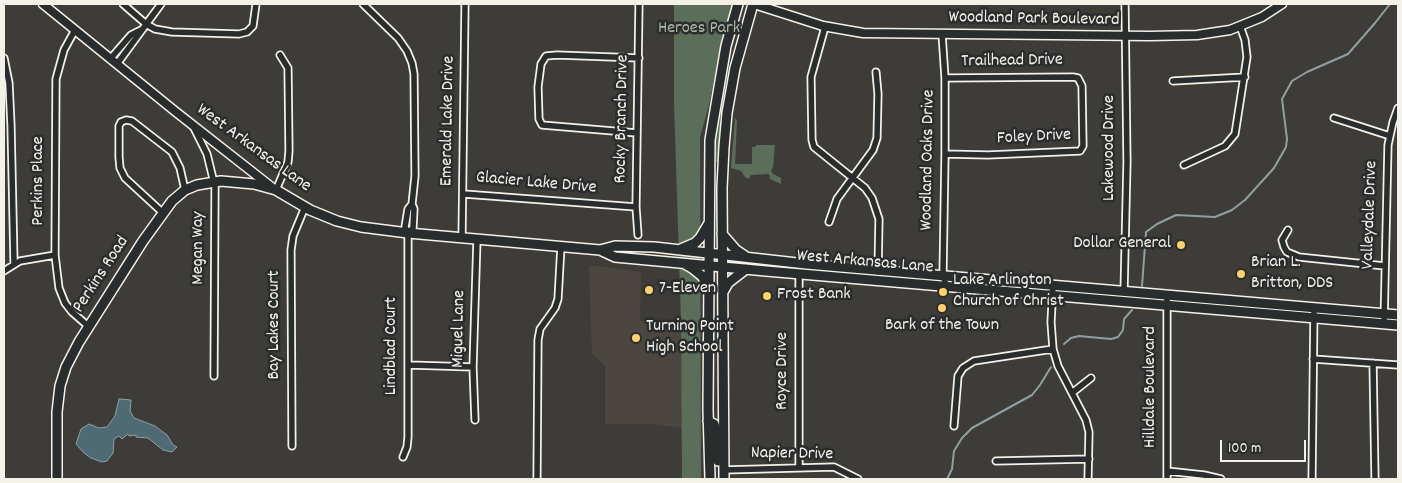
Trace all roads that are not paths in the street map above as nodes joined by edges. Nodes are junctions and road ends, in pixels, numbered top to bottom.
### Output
1 (43, 4) edge
2 (124, 4) edge
3 (161, 4) edge
4 (256, 4) edge
5 (363, 4) edge
6 (465, 4) edge
7 (639, 4) edge
8 (738, 4) edge
9 (754, 4) edge
10 (1125, 4) edge
11 (1282, 4) edge
12 (144, 26) junction
13 (1240, 26) junction
14 (824, 27) junction
15 (75, 30) junction
16 (942, 34) junction
17 (1125, 36) junction
18 (280, 55) dead end
19 (4, 58) edge
20 (639, 58) junction
21 (114, 61) junction
22 (876, 72) dead end
23 (1245, 77) junction
24 (945, 78) junction
25 (1173, 81) dead end
26 (1083, 108) joint
27 (1398, 108) edge
28 (714, 109) junction
29 (727, 113) junction
30 (1334, 118) dead end
31 (192, 124) junction
32 (637, 134) junction
33 (1390, 136) junction
34 (945, 154) junction
35 (1184, 165) dead end
36 (852, 178) junction
37 (214, 182) junction
38 (185, 190) junction
39 (276, 190) junction
40 (464, 194) junction
41 (305, 207) junction
42 (636, 207) junction
43 (163, 213) junction
44 (829, 222) dead end
45 (709, 223) junction
46 (1288, 230) dead end
47 (408, 234) junction
48 (722, 234) junction
49 (638, 235) dead end
50 (462, 238) junction
51 (477, 239) junction
52 (561, 246) junction
53 (600, 250) junction
54 (680, 250) junction
55 (709, 253) junction
56 (55, 255) junction
57 (722, 255) junction
58 (748, 257) junction
59 (680, 262) junction
60 (14, 263) junction
61 (709, 265) junction
62 (722, 266) junction
63 (1385, 266) junction
64 (746, 269) junction
65 (878, 270) junction
66 (838, 271) junction
67 (4, 272) edge
68 (799, 273) junction
69 (943, 275) junction
70 (877, 279) junction
71 (946, 285) junction
72 (709, 289) junction
73 (1052, 290) junction
74 (722, 292) junction
75 (1124, 292) junction
76 (1167, 300) junction
77 (1314, 313) junction
78 (1398, 315) edge
79 (1384, 319) junction
80 (1398, 325) edge
81 (88, 326) junction
82 (1053, 349) junction
83 (1313, 359) junction
84 (1373, 363) junction
85 (1398, 364) edge
86 (409, 365) junction
87 (473, 367) junction
88 (214, 376) dead end
89 (1091, 378) dead end
90 (1072, 393) junction
91 (475, 420) dead end
92 (708, 421) junction
93 (954, 426) dead end
94 (292, 446) dead end
95 (404, 456) dead end
96 (1088, 459) junction
97 (996, 460) dead end
98 (798, 468) junction
99 (1167, 471) junction
100 (723, 474) edge
101 (57, 479) edge
102 (537, 479) edge
103 (710, 479) edge
104 (858, 479) edge
105 (1088, 479) edge
106 (1167, 479) edge
107 (1221, 479) edge
108 (1312, 479) edge
109 (1375, 479) edge

1 - 15 street, West Arkansas Lane
2 - 12 street
3 - 12 street
4 - 12 street
5 - 47 street, Lindblad Court
6 - 40 street, Emerald Lake Drive
7 - 20 street, Rocky Branch Drive
8 - 28 main road
9 - 14 street, Woodland Park Boulevard
9 - 29 main road
10 - 17 street, Lakewood Drive
11 - 13 street, Woodland Park Boulevard
12 - 21 street
13 - 17 street, Woodland Park Boulevard
13 - 23 street
14 - 16 street, Woodland Park Boulevard
14 - 36 street
15 - 21 street, West Arkansas Lane
15 - 56 street, Perkins Place
16 - 17 street, Woodland Park Boulevard
16 - 24 street, Woodland Oaks Drive
17 - 75 street, Lakewood Drive
18 - 39 street
19 - 60 street
20 - 32 street, Rocky Branch Drive
20 - 32 street
21 - 31 street, West Arkansas Lane
22 - 36 street
23 - 25 street
23 - 35 street
24 - 26 street, Trailhead Drive
24 - 34 street, Woodland Oaks Drive
26 - 34 street, Foley Drive
27 - 33 street, Valleydale Drive
28 - 29 main road
28 - 45 main road
29 - 48 main road
30 - 33 street
31 - 37 street, Megan Way
31 - 39 street, West Arkansas Lane
32 - 42 street, Rocky Branch Drive
33 - 63 street, Valleydale Drive
34 - 69 street, Woodland Oaks Drive
36 - 44 street
36 - 65 street
37 - 38 main road, Perkins Road
37 - 39 main road, Perkins Road
37 - 88 street, Megan Way
38 - 43 main road, Perkins Road
38 - 43 street
39 - 41 main road, West Arkansas Lane
40 - 42 street, Glacier Lake Drive
40 - 50 street, Emerald Lake Drive
41 - 47 main road, West Arkansas Lane
41 - 94 street, Bay Lakes Court
42 - 49 street, Rocky Branch Drive
43 - 81 main road, Perkins Road
45 - 54 main road
45 - 55 main road
46 - 63 street
47 - 50 main road, West Arkansas Lane
47 - 86 street, Lindblad Court
48 - 57 main road
48 - 58 main road
50 - 51 main road, West Arkansas Lane
51 - 52 main road, West Arkansas Lane
51 - 87 street, Miguel Lane
52 - 53 main road, West Arkansas Lane
52 - 102 street
53 - 54 main road, West Arkansas Lane
53 - 59 main road, West Arkansas Lane
54 - 55 main road, West Arkansas Lane
55 - 57 main road, West Arkansas Lane
55 - 61 main road
56 - 60 street
56 - 81 street, Perkins Place
57 - 58 main road, West Arkansas Lane
57 - 62 main road
58 - 66 main road, West Arkansas Lane
59 - 61 main road, West Arkansas Lane
59 - 72 main road
60 - 67 street
61 - 62 main road, West Arkansas Lane
61 - 72 main road
62 - 64 main road, West Arkansas Lane
62 - 74 main road
63 - 79 street, Valleydale Drive
64 - 68 main road, West Arkansas Lane
64 - 74 main road
65 - 66 main road, West Arkansas Lane
65 - 69 main road, West Arkansas Lane
65 - 70 street
66 - 68 main road, West Arkansas Lane
66 - 70 main road, West Arkansas Lane
68 - 98 street, Royce Drive
69 - 71 street, Woodland Oaks Drive
69 - 73 main road, West Arkansas Lane
70 - 71 main road, West Arkansas Lane
71 - 73 main road, West Arkansas Lane
72 - 92 main road
73 - 75 main road, West Arkansas Lane
73 - 76 main road, West Arkansas Lane
73 - 82 street
74 - 100 main road
75 - 76 main road, West Arkansas Lane
76 - 77 main road, West Arkansas Lane
76 - 99 street, Hilldale Boulevard
77 - 79 main road, West Arkansas Lane
77 - 83 street
78 - 79 main road, West Arkansas Lane
79 - 80 main road, West Arkansas Lane
81 - 101 main road, Perkins Road
82 - 90 street
82 - 93 street
83 - 84 street
83 - 108 street
84 - 85 street
84 - 109 street
86 - 87 street
86 - 95 street, Lindblad Court
87 - 91 street, Miguel Lane
89 - 90 street
90 - 96 street
92 - 100 main road
92 - 103 main road
96 - 97 street
96 - 105 street
98 - 100 street, Napier Drive
98 - 104 street, Napier Drive
99 - 106 street, Hilldale Boulevard
99 - 107 street

